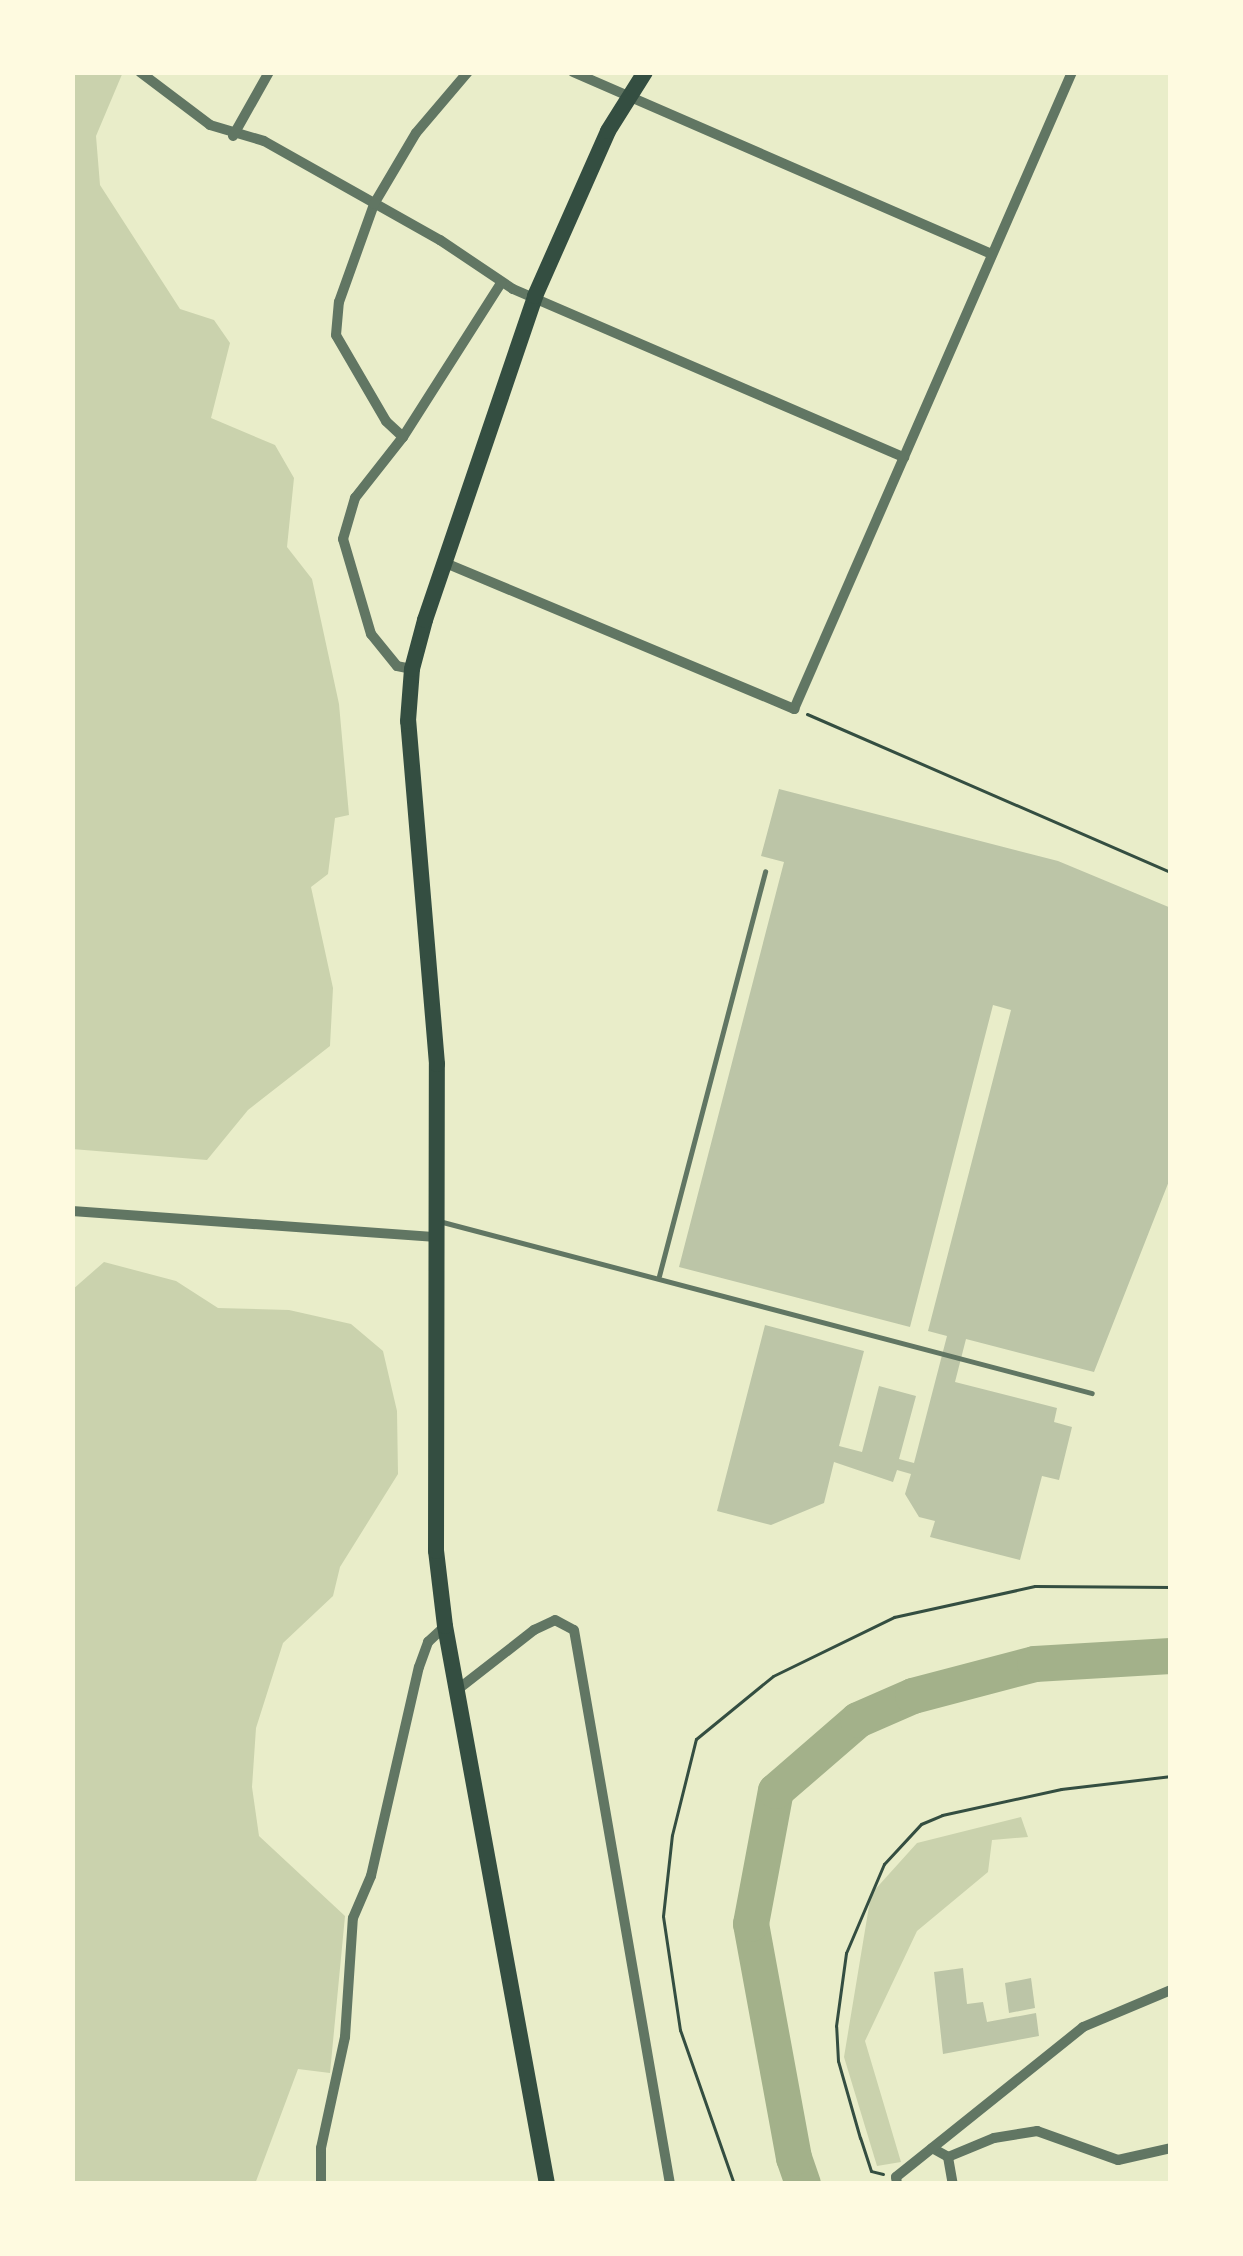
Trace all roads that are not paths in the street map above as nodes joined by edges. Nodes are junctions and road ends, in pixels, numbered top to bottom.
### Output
1 (140, 72) edge
2 (269, 72) edge
3 (468, 72) edge
4 (573, 72) edge
5 (645, 72) edge
6 (1072, 72) edge
7 (631, 95) junction
8 (233, 136) junction
9 (374, 204) junction
10 (991, 254) junction
11 (501, 283) junction
12 (535, 296) junction
13 (403, 437) junction
14 (904, 458) junction
15 (443, 562) junction
16 (412, 669) junction
17 (765, 872) dead end
18 (72, 1211) edge
19 (433, 1228) junction
20 (659, 1276) junction
21 (1092, 1393) dead end
22 (445, 1626) junction
23 (457, 1690) junction
24 (1171, 1990) edge
25 (932, 2148) junction
26 (1171, 2148) edge
27 (948, 2157) junction
28 (897, 2181) edge
29 (321, 2184) edge
30 (547, 2184) edge
31 (670, 2184) edge
32 (953, 2184) edge

1 - 8 street
2 - 8 street
3 - 9 street
4 - 7 street
5 - 7 highway
6 - 10 street
7 - 10 street
7 - 12 highway
8 - 9 street
9 - 11 street
9 - 13 street
10 - 14 street
11 - 12 street
11 - 13 street
12 - 14 street
12 - 15 highway
13 - 16 street
14 - 15 street
15 - 16 highway
16 - 19 highway
17 - 20 lane
18 - 19 street
19 - 20 lane
19 - 22 highway
20 - 21 lane
22 - 23 highway
22 - 29 street
23 - 30 highway
23 - 31 street
24 - 25 street
25 - 27 street
25 - 28 street
26 - 27 street
27 - 32 street

